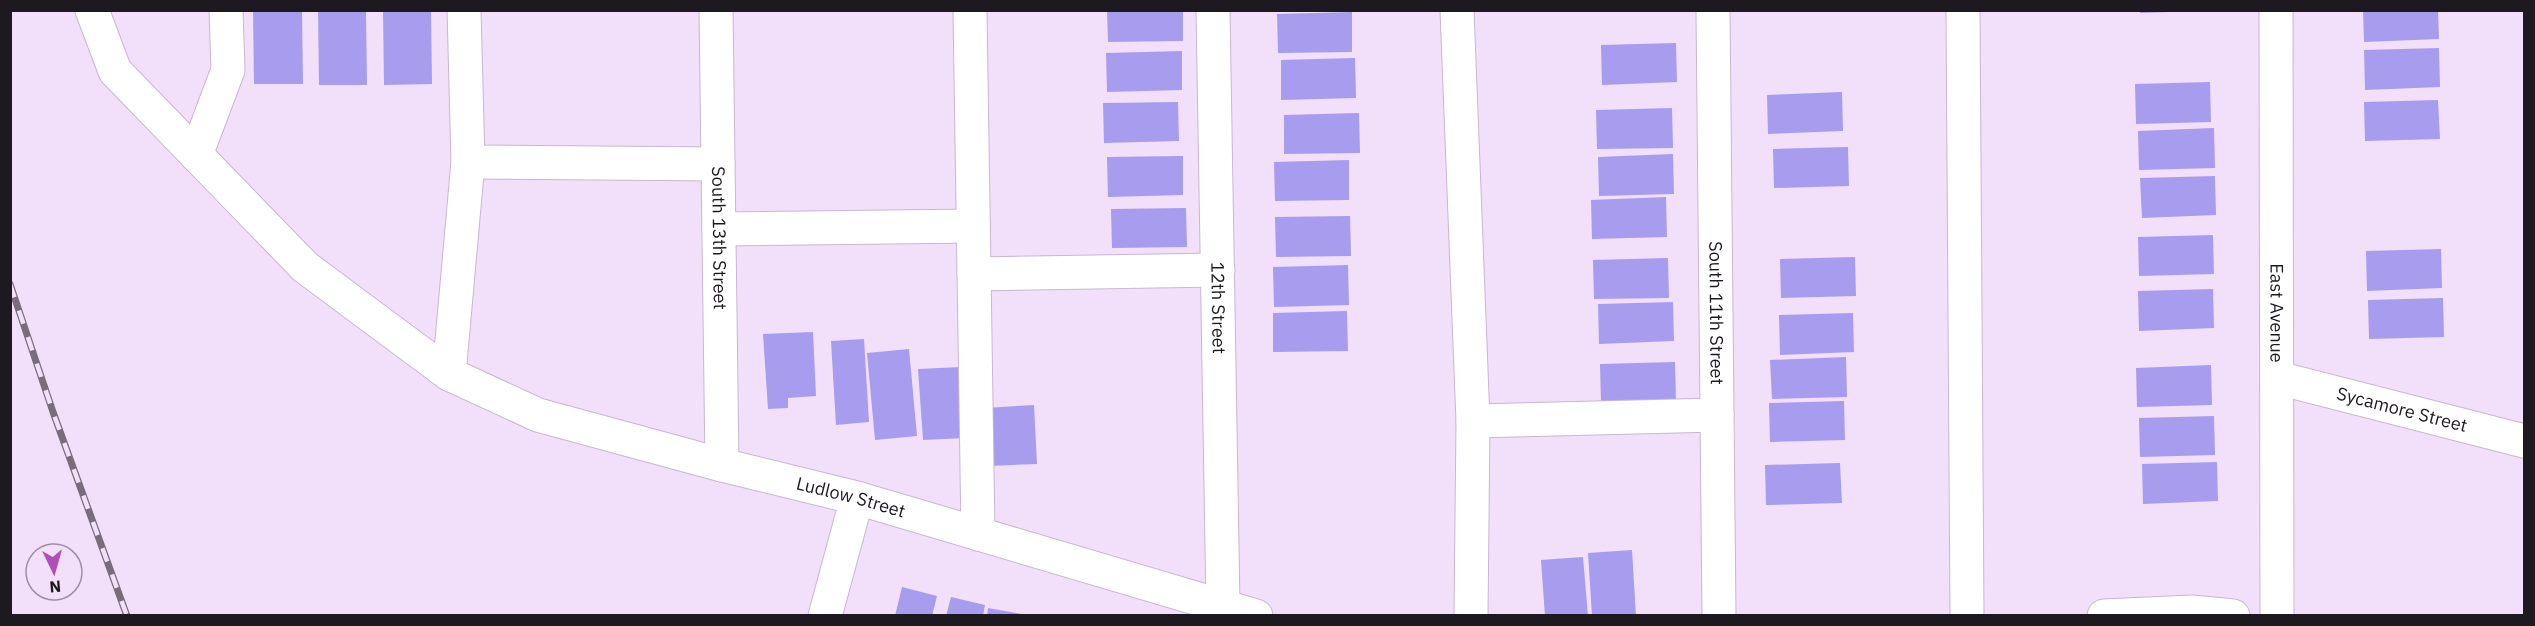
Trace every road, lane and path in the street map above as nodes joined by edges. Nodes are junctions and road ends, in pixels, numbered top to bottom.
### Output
1 (92, 10) edge
2 (226, 10) edge
3 (464, 10) edge
4 (716, 10) edge
5 (970, 10) edge
6 (1213, 10) edge
7 (1457, 10) edge
8 (1713, 10) edge
9 (1963, 10) edge
10 (2276, 10) edge
11 (196, 155) junction
12 (468, 162) junction
13 (718, 164) junction
14 (974, 226) junction
15 (719, 229) junction
16 (1218, 270) junction
17 (974, 274) junction
18 (449, 374) junction
19 (2278, 378) junction
20 (1717, 415) junction
21 (1473, 421) junction
22 (2524, 441) edge
23 (722, 465) junction
24 (856, 498) junction
25 (978, 534) junction
26 (1223, 606) junction
27 (2193, 614) edge
28 (825, 615) edge
29 (1256, 615) edge
30 (1471, 615) edge
31 (1719, 615) edge
32 (1967, 615) edge
33 (2104, 615) edge
34 (2233, 615) edge
35 (2277, 615) edge

1 - 11 street, Ludlow Street
2 - 11 street
3 - 12 street
4 - 13 street, South 13th Street
5 - 14 street
6 - 16 street, 12th Street
7 - 21 street
8 - 20 street, South 11th Street
9 - 32 street
10 - 19 street, East Avenue
11 - 18 street, Ludlow Street
12 - 13 street
12 - 18 street
13 - 15 street, South 13th Street
14 - 15 street
14 - 17 street
15 - 23 street, South 13th Street
16 - 17 street
16 - 26 street, 12th Street
17 - 25 street
18 - 23 street, Ludlow Street
19 - 22 street, Sycamore Street
19 - 35 street, East Avenue
20 - 21 street
20 - 31 street, South 11th Street
21 - 30 street
23 - 24 street, Ludlow Street
24 - 25 street, Ludlow Street
24 - 28 street
25 - 26 street, Ludlow Street
26 - 29 street, Ludlow Street
27 - 33 street
27 - 34 street

